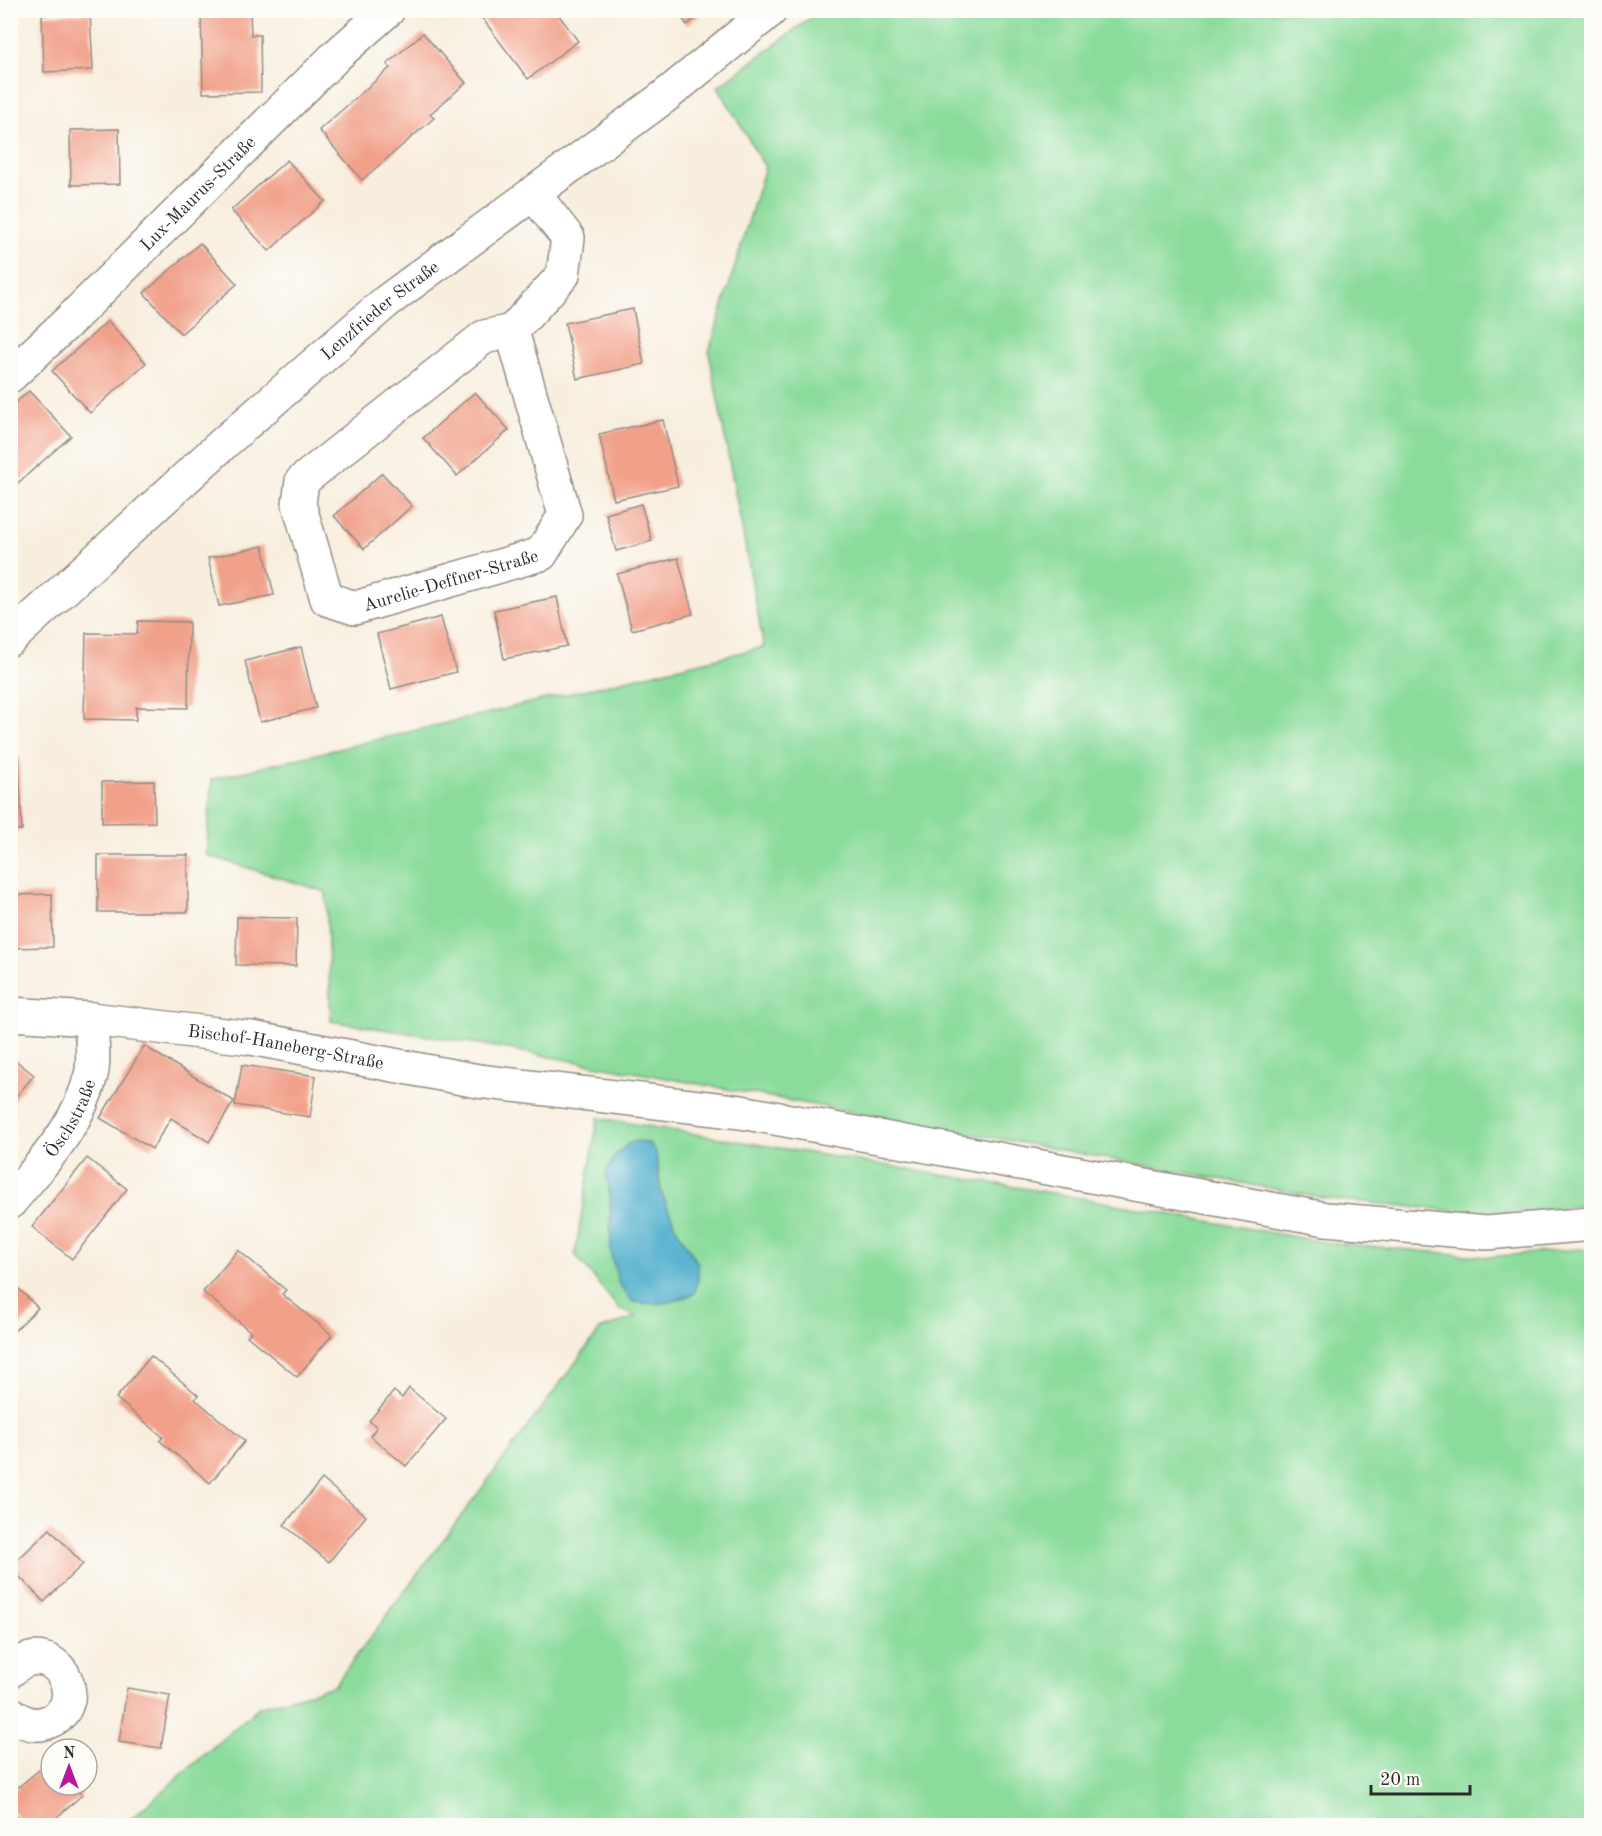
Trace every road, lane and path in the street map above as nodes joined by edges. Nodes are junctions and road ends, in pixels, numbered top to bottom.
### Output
1 (388, 10) edge
2 (771, 10) edge
3 (533, 194) junction
4 (512, 331) junction
5 (10, 376) edge
6 (13, 630) edge
7 (10, 1014) edge
8 (91, 1019) junction
9 (10, 1202) edge
10 (1592, 1224) edge
11 (10, 1671) edge
12 (15, 1723) edge

1 - 5 street, Lux-Maurus-Straße
2 - 3 street, Lenzfrieder Straße
3 - 4 street
3 - 6 street, Lenzfrieder Straße
4 - 4 street, Aurelie-Deffner-Straße
7 - 8 street, Bischof-Haneberg-Straße
8 - 9 street, Öschstraße
8 - 10 street, Bischof-Haneberg-Straße
11 - 12 street

